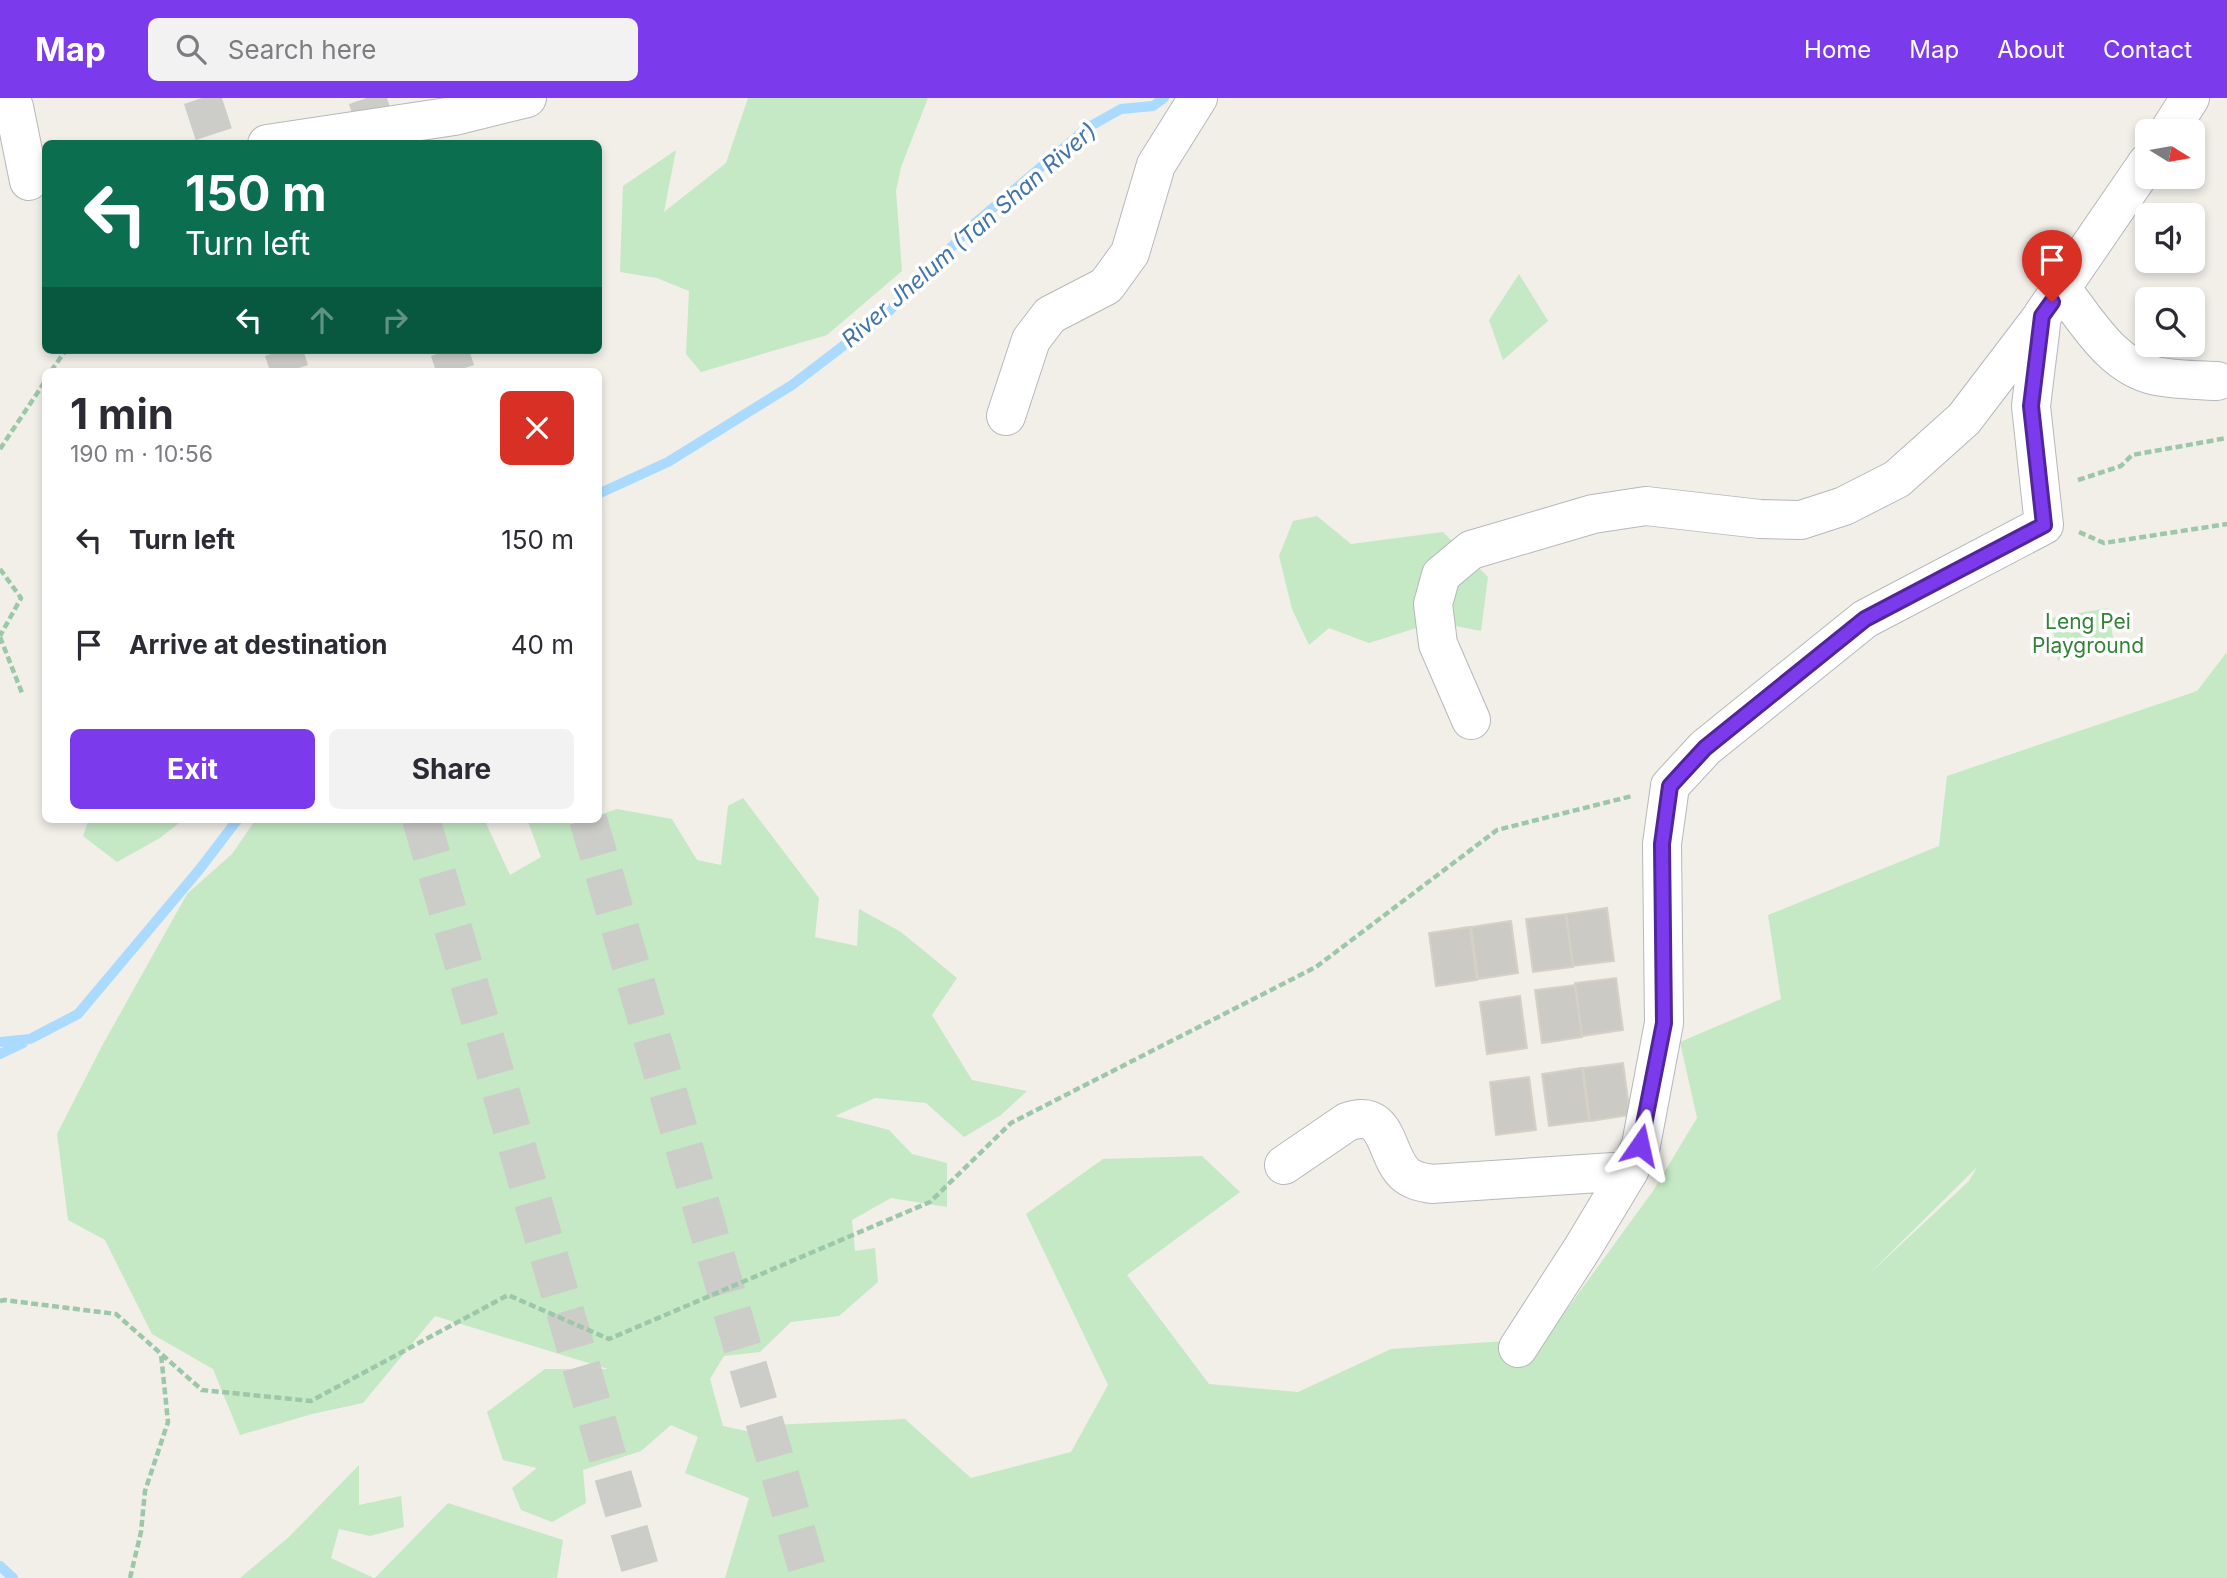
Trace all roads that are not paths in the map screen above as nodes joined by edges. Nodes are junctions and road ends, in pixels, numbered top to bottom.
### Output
1 (10, 98) edge
2 (527, 98) edge
3 (1198, 98) edge
4 (2190, 98) edge
5 (2177, 119) edge
6 (294, 140) edge
7 (2135, 181) edge
8 (25, 182) edge
9 (2052, 302) junction
10 (2217, 381) dead end
11 (1006, 416) dead end
12 (1471, 720) dead end
13 (1284, 1165) dead end
14 (1629, 1171) junction
15 (1518, 1348) dead end

1 - 8 street
2 - 6 street
3 - 11 street
4 - 5 street
7 - 9 street
9 - 10 street
9 - 12 street
9 - 14 street
13 - 14 street
14 - 15 street

